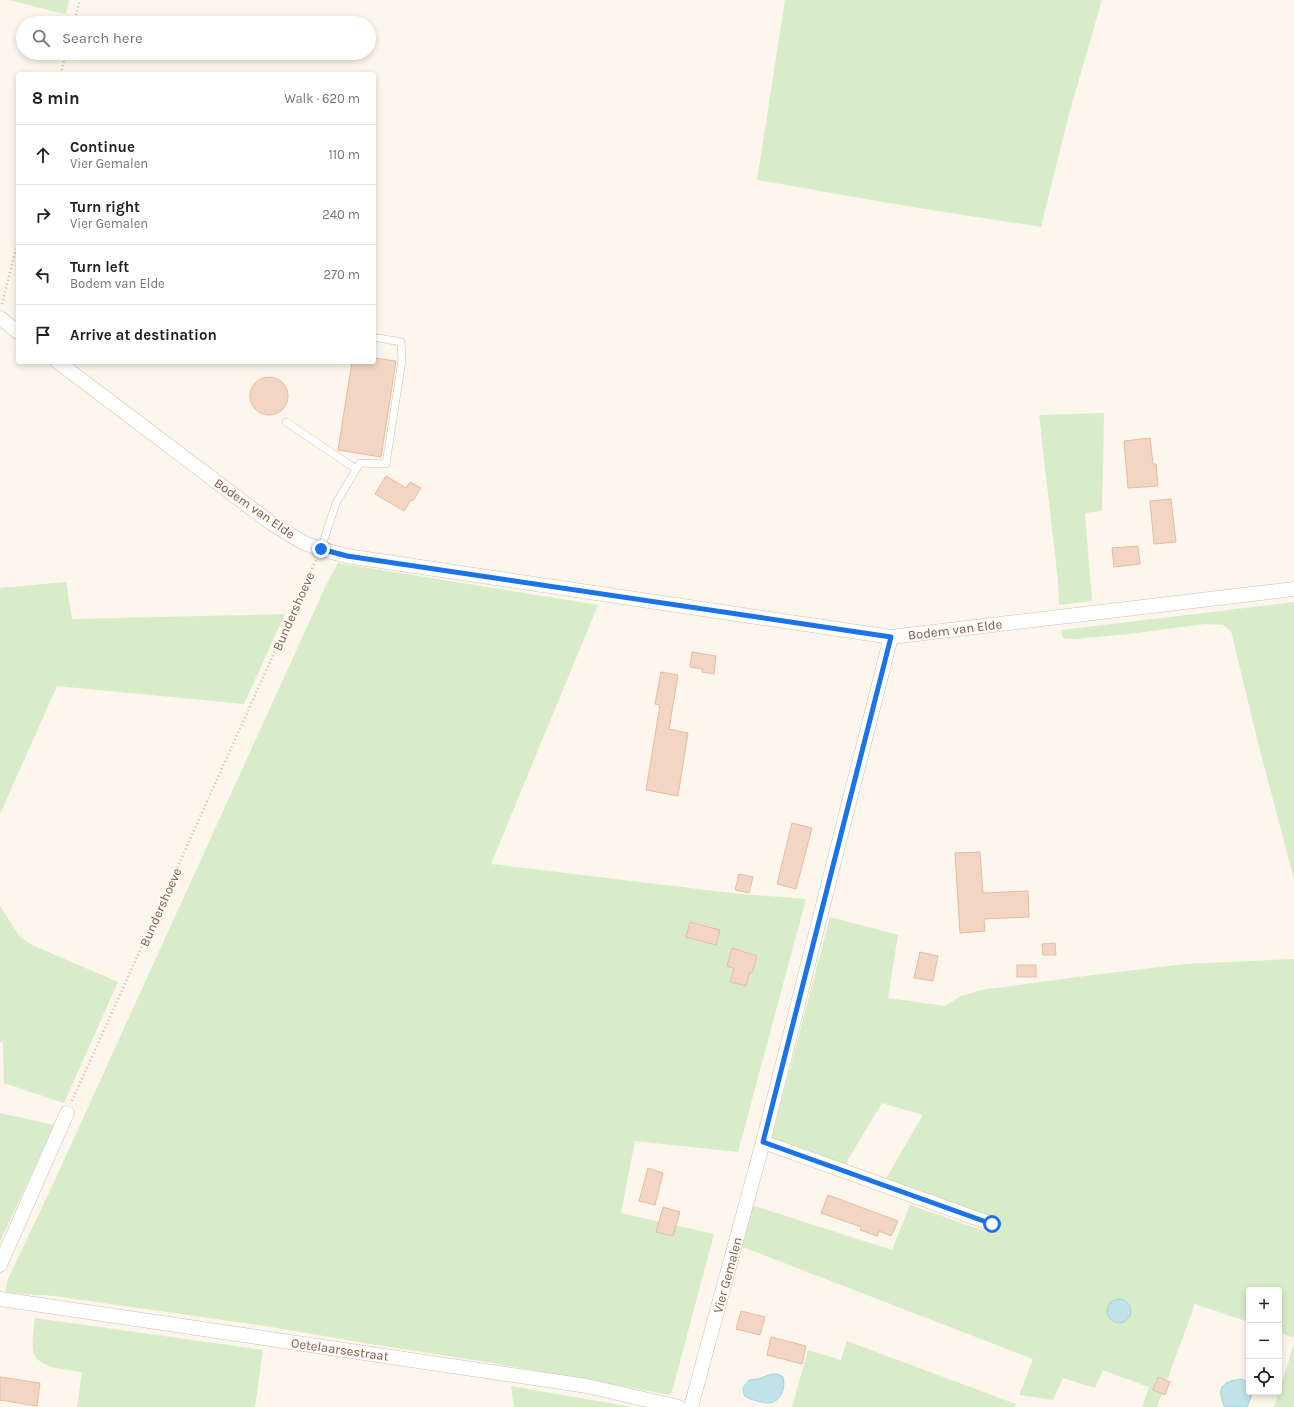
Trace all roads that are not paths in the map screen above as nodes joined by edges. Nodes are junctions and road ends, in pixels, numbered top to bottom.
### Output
1 (0, 318) edge
2 (16, 330) edge
3 (378, 338) dead end
4 (61, 364) edge
5 (286, 422) dead end
6 (356, 469) junction
7 (321, 549) junction
8 (1294, 589) edge
9 (891, 637) junction
10 (67, 1113) road end
11 (763, 1142) junction
12 (992, 1224) dead end
13 (0, 1265) edge
14 (0, 1299) edge
15 (679, 1407) edge
16 (691, 1407) edge

1 - 2 street
3 - 6 lane
4 - 7 street, Bodem van Elde
5 - 6 lane
6 - 7 lane
7 - 9 street, Bodem van Elde
8 - 9 street, Bodem van Elde
9 - 11 street, Vier Gemalen
10 - 13 street
11 - 12 street
11 - 16 street, Vier Gemalen
14 - 15 street, Oetelaarsestraat

